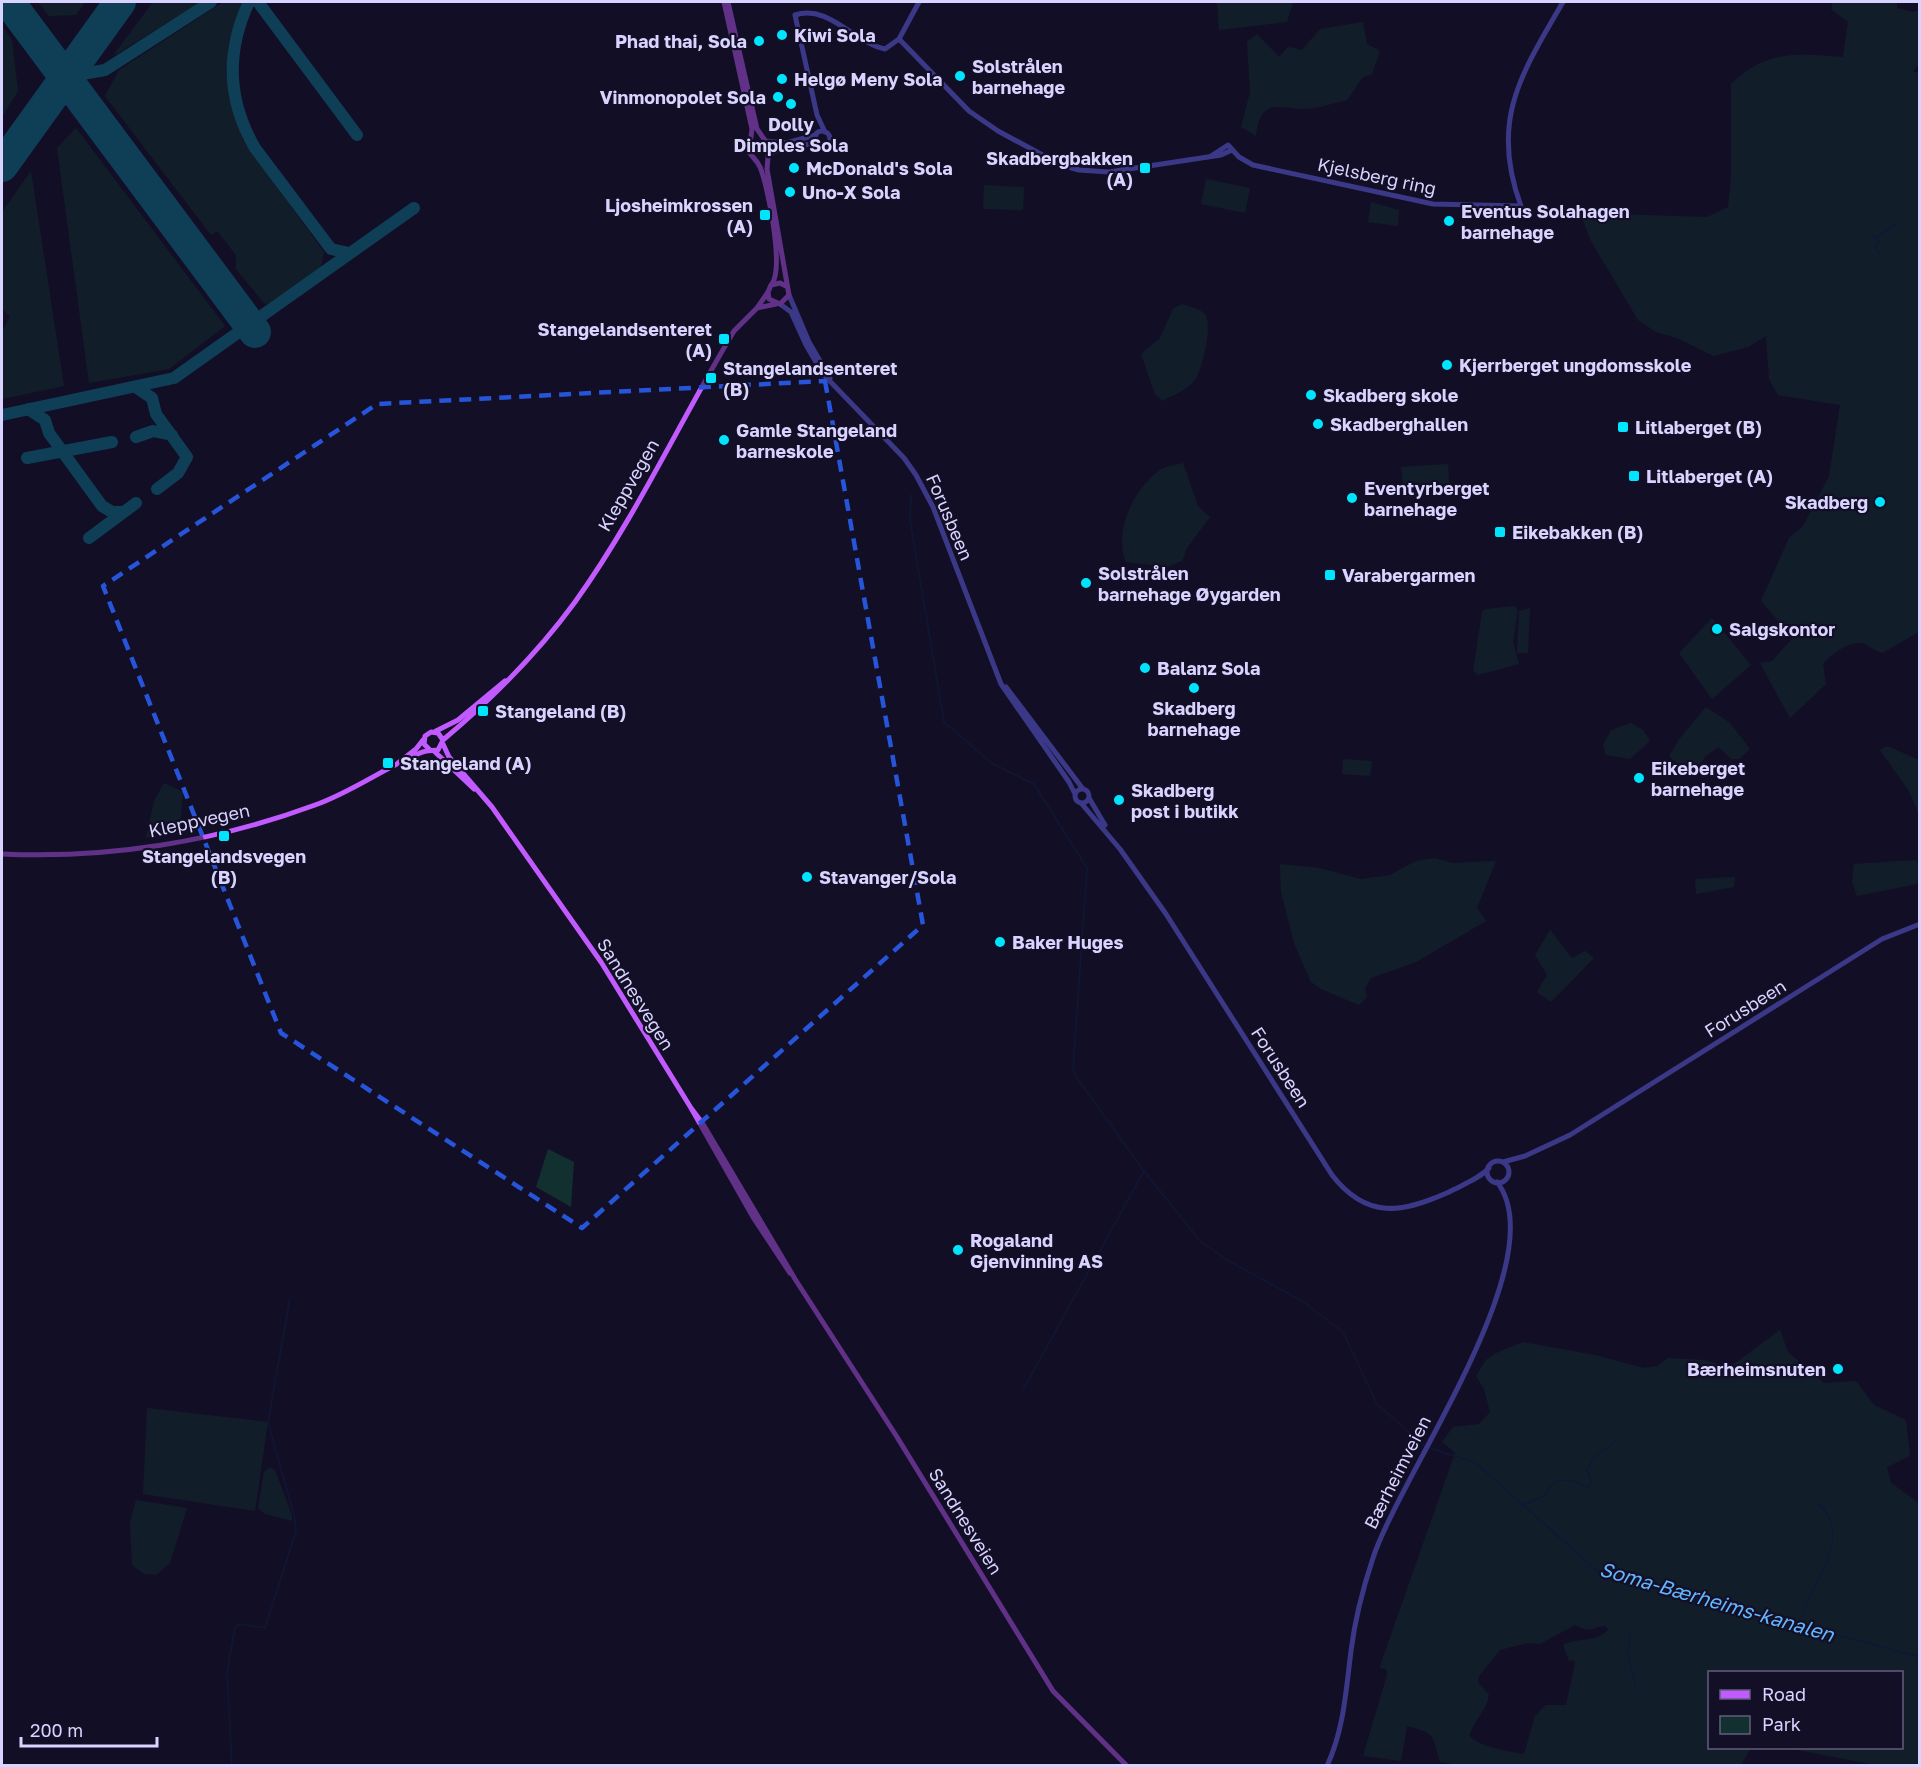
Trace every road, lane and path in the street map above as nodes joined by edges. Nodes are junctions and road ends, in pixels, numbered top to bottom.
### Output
1 (726, 2) edge
2 (919, 2) edge
3 (1563, 2) edge
4 (899, 39) junction
5 (817, 115) junction
6 (825, 132) junction
7 (816, 135) junction
8 (764, 140) junction
9 (752, 141) junction
10 (816, 144) junction
11 (767, 155) junction
12 (755, 159) junction
13 (771, 285) junction
14 (786, 286) junction
15 (768, 292) junction
16 (789, 295) junction
17 (778, 304) junction
18 (757, 308) junction
19 (839, 392) junction
20 (516, 672) junction
21 (998, 675) junction
22 (434, 731) junction
23 (423, 740) junction
24 (443, 742) junction
25 (432, 751) junction
26 (393, 767) junction
27 (1083, 789) junction
28 (1075, 794) junction
29 (482, 795) junction
30 (1089, 798) junction
31 (1081, 803) junction
32 (1120, 849) junction
33 (2, 854) edge
34 (1920, 924) edge
35 (691, 1108) junction
36 (1525, 1156) junction
37 (1503, 1162) junction
38 (1489, 1168) junction
39 (1508, 1176) junction
40 (1494, 1181) junction
41 (1467, 1183) junction
42 (1507, 1200) junction
43 (753, 1217) joint
44 (795, 1279) junction
45 (1127, 1766) edge
46 (1327, 1766) edge

1 - 8 main road
1 - 9 main road
2 - 4 main road
3 - 4 main road, Kjelsberg ring
4 - 5 main road
5 - 6 main road
5 - 7 main road
6 - 7 main road
6 - 10 main road
7 - 8 main road
7 - 10 main road
8 - 9 main road
8 - 11 main road
9 - 12 main road
10 - 11 main road
11 - 12 main road
11 - 14 main road
12 - 13 main road
13 - 14 main road
13 - 15 main road
14 - 16 main road
15 - 17 main road
15 - 18 main road, Kleppvegen
16 - 17 main road
16 - 19 main road, Forusbeen
17 - 18 main road
17 - 19 main road, Forusbeen
18 - 20 main road, Kleppvegen
19 - 21 main road, Forusbeen
20 - 22 main road, Kleppvegen
20 - 24 main road, Kleppvegen
21 - 27 main road, Forusbeen
21 - 28 main road, Forusbeen
22 - 23 main road, Kleppvegen
22 - 24 main road
23 - 25 main road
23 - 26 main road, Kleppvegen
24 - 25 main road, Kleppvegen
24 - 29 main road, Sandnesvegen
25 - 26 main road, Kleppvegen
25 - 29 main road, Sandnesvegen
26 - 33 main road, Kleppvegen
27 - 28 main road
27 - 30 main road, Forusbeen
28 - 31 main road, Forusbeen
29 - 35 main road, Sandnesvegen
30 - 31 main road
30 - 32 main road, Forusbeen
31 - 32 main road, Forusbeen
32 - 41 main road, Forusbeen
34 - 36 main road, Forusbeen
35 - 43 main road, Sandnesvegen
35 - 44 main road, Sandnesveien
36 - 37 main road, Forusbeen
36 - 39 main road, Forusbeen
37 - 38 main road, Forusbeen
37 - 39 main road
38 - 40 main road
38 - 41 main road, Forusbeen
39 - 40 main road, Forusbeen
39 - 42 main road
40 - 41 main road, Forusbeen
40 - 42 main road
42 - 46 main road, Bærheimveien
43 - 44 main road, Sandnesveien
44 - 45 main road, Sandnesveien

